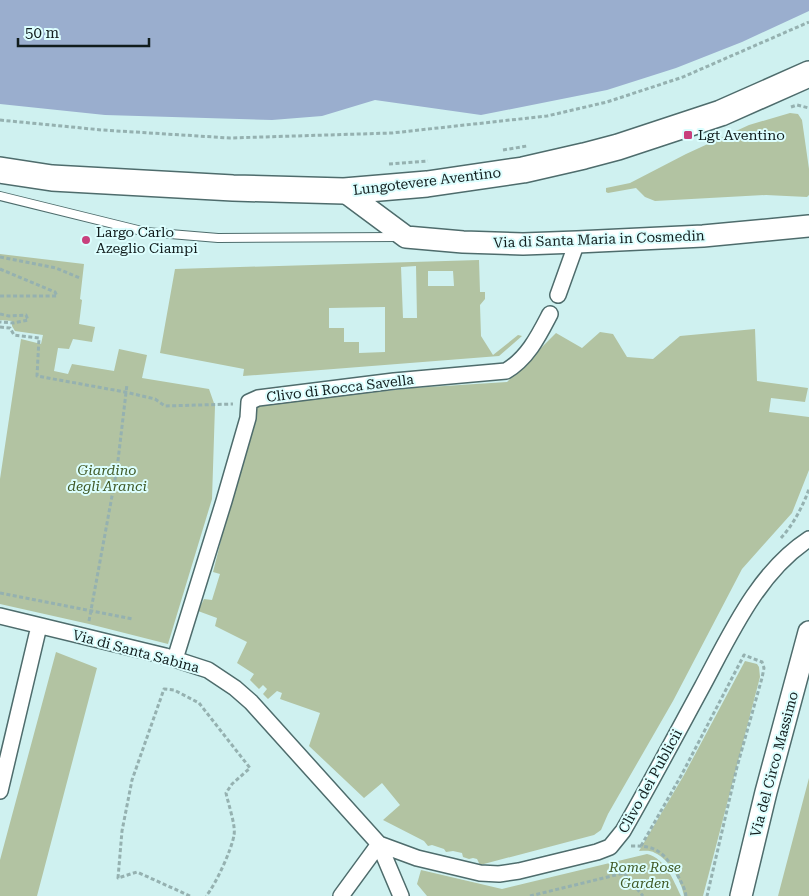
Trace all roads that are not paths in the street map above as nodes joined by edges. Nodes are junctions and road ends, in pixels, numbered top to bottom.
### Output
1 (809, 74) edge
2 (0, 170) edge
3 (344, 190) junction
4 (0, 196) edge
5 (809, 226) edge
6 (406, 237) junction
7 (577, 242) junction
8 (558, 295) dead end
9 (550, 314) dead end
10 (809, 539) edge
11 (0, 616) edge
12 (39, 626) junction
13 (809, 632) edge
14 (174, 659) junction
15 (0, 792) edge
16 (379, 844) junction
17 (341, 896) edge
18 (401, 896) edge
19 (741, 896) edge

1 - 3 main road, Lungotevere Aventino
2 - 3 main road, Lungotevere Aventino
3 - 6 main road
4 - 6 lane
5 - 7 main road, Via di Santa Maria in Cosmedin
6 - 7 main road, Via di Santa Maria in Cosmedin
7 - 8 street
9 - 14 street, Clivo di Rocca Savella
10 - 16 street, Clivo dei Publicii
11 - 12 street, Via di Santa Sabina
12 - 14 street, Via di Santa Sabina
12 - 15 street
13 - 19 main road, Via del Circo Massimo
14 - 16 street, Via di Santa Sabina
16 - 17 street
16 - 18 street

